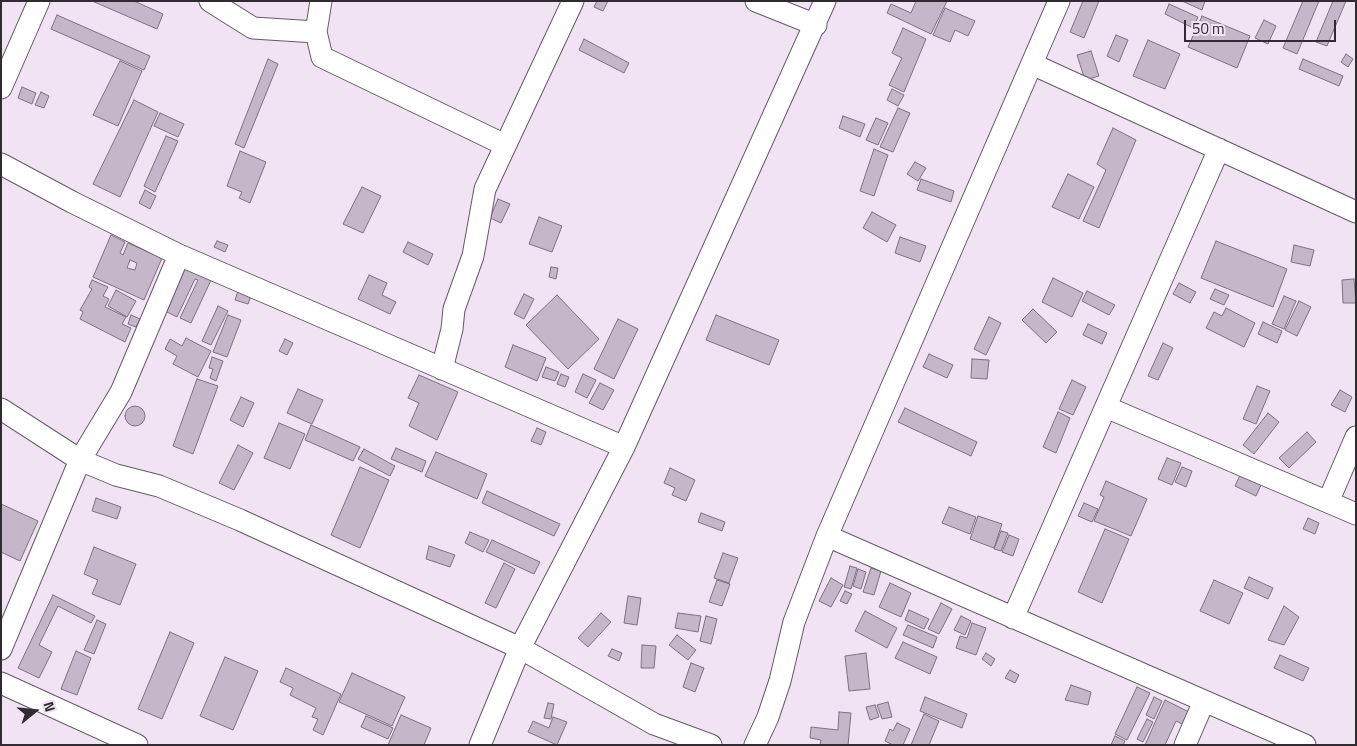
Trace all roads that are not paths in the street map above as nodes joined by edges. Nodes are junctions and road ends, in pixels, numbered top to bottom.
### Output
1 (39, 1) edge
2 (210, 1) edge
3 (321, 1) edge
4 (573, 1) edge
5 (756, 1) edge
6 (825, 1) edge
7 (1059, 1) edge
8 (816, 25) junction
9 (316, 32) junction
10 (1032, 64) junction
11 (1, 88) edge
12 (505, 145) junction
13 (1219, 149) junction
14 (1, 164) edge
15 (1356, 212) edge
16 (179, 255) junction
17 (442, 369) junction
18 (1106, 408) junction
19 (1, 409) edge
20 (1356, 437) edge
21 (624, 447) junction
22 (80, 460) junction
23 (1328, 502) junction
24 (1356, 514) edge
25 (826, 536) junction
26 (1013, 618) junction
27 (520, 648) junction
28 (1, 649) edge
29 (1, 683) edge
30 (1204, 701) junction
31 (137, 745) edge
32 (480, 745) edge
33 (712, 745) edge
34 (755, 745) edge
35 (1186, 745) edge
36 (1305, 745) edge

1 - 11 street
2 - 9 street
3 - 9 street
4 - 12 street
5 - 8 street
6 - 8 street
7 - 10 street
8 - 21 street
9 - 12 street
10 - 13 street
10 - 25 street
12 - 17 street
13 - 15 street
13 - 18 street
14 - 16 street
16 - 17 street
16 - 22 street
17 - 21 street
18 - 23 street
18 - 26 street
19 - 22 street
20 - 23 street
21 - 27 street
22 - 27 street
22 - 28 street
23 - 24 street
25 - 26 street
25 - 34 street
26 - 30 street
27 - 32 street
27 - 33 street
29 - 31 street
30 - 35 street
30 - 36 street

